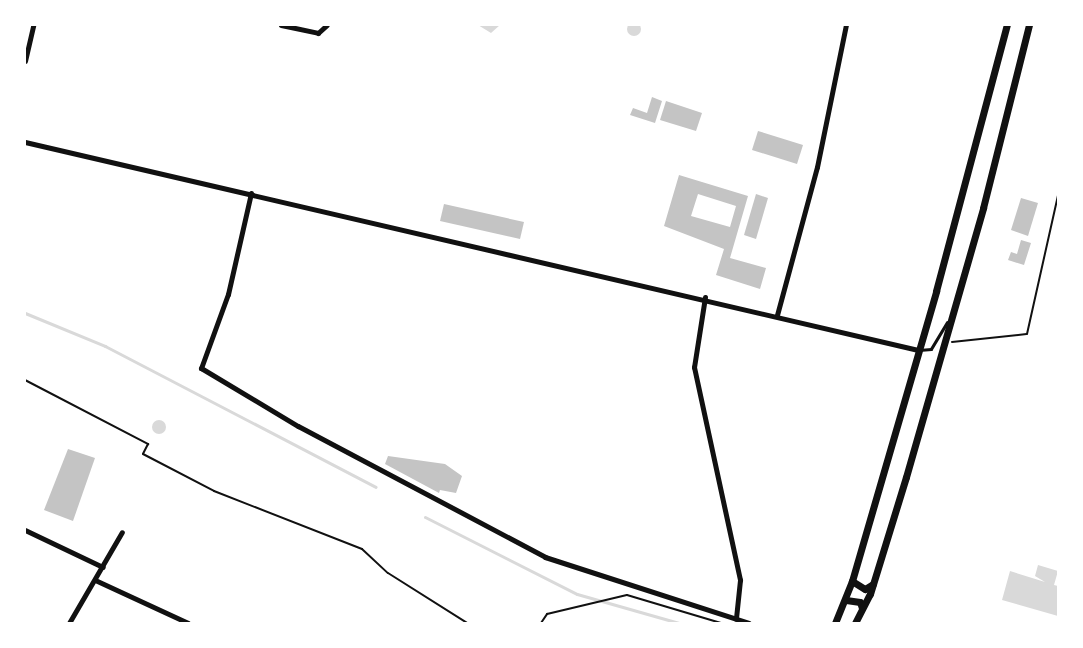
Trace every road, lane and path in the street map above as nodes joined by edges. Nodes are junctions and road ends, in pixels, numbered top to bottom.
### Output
1 (33, 25) edge
2 (281, 25) edge
3 (327, 25) edge
4 (846, 25) edge
5 (1007, 25) edge
6 (1028, 25) edge
7 (25, 61) edge
8 (1058, 129) edge
9 (25, 142) edge
10 (1058, 150) edge
11 (251, 193) junction
12 (1058, 195) edge
13 (705, 297) junction
14 (777, 315) junction
15 (953, 315) junction
16 (952, 342) dead end
17 (918, 350) junction
18 (25, 380) edge
19 (25, 530) edge
20 (122, 532) dead end
21 (103, 567) junction
22 (95, 580) junction
23 (852, 581) junction
24 (873, 584) junction
25 (846, 600) junction
26 (862, 608) junction
27 (736, 620) junction
28 (68, 623) edge
29 (188, 623) edge
30 (467, 623) edge
31 (541, 623) edge
32 (721, 623) edge
33 (749, 623) edge
34 (835, 623) edge
35 (854, 623) edge

1 - 7 street
2 - 3 street
4 - 14 street
5 - 17 main road
6 - 15 main road
8 - 10 path
9 - 11 street
11 - 13 street
11 - 27 street
12 - 16 path
13 - 14 street
13 - 27 street
14 - 17 street
15 - 17 lane
15 - 24 main road
17 - 23 main road
18 - 30 path
19 - 21 street
20 - 21 street
21 - 22 street
22 - 28 street
22 - 29 street
23 - 24 main road
23 - 25 main road
24 - 26 main road
25 - 26 main road
25 - 34 main road
26 - 35 main road
27 - 33 street
31 - 32 path

